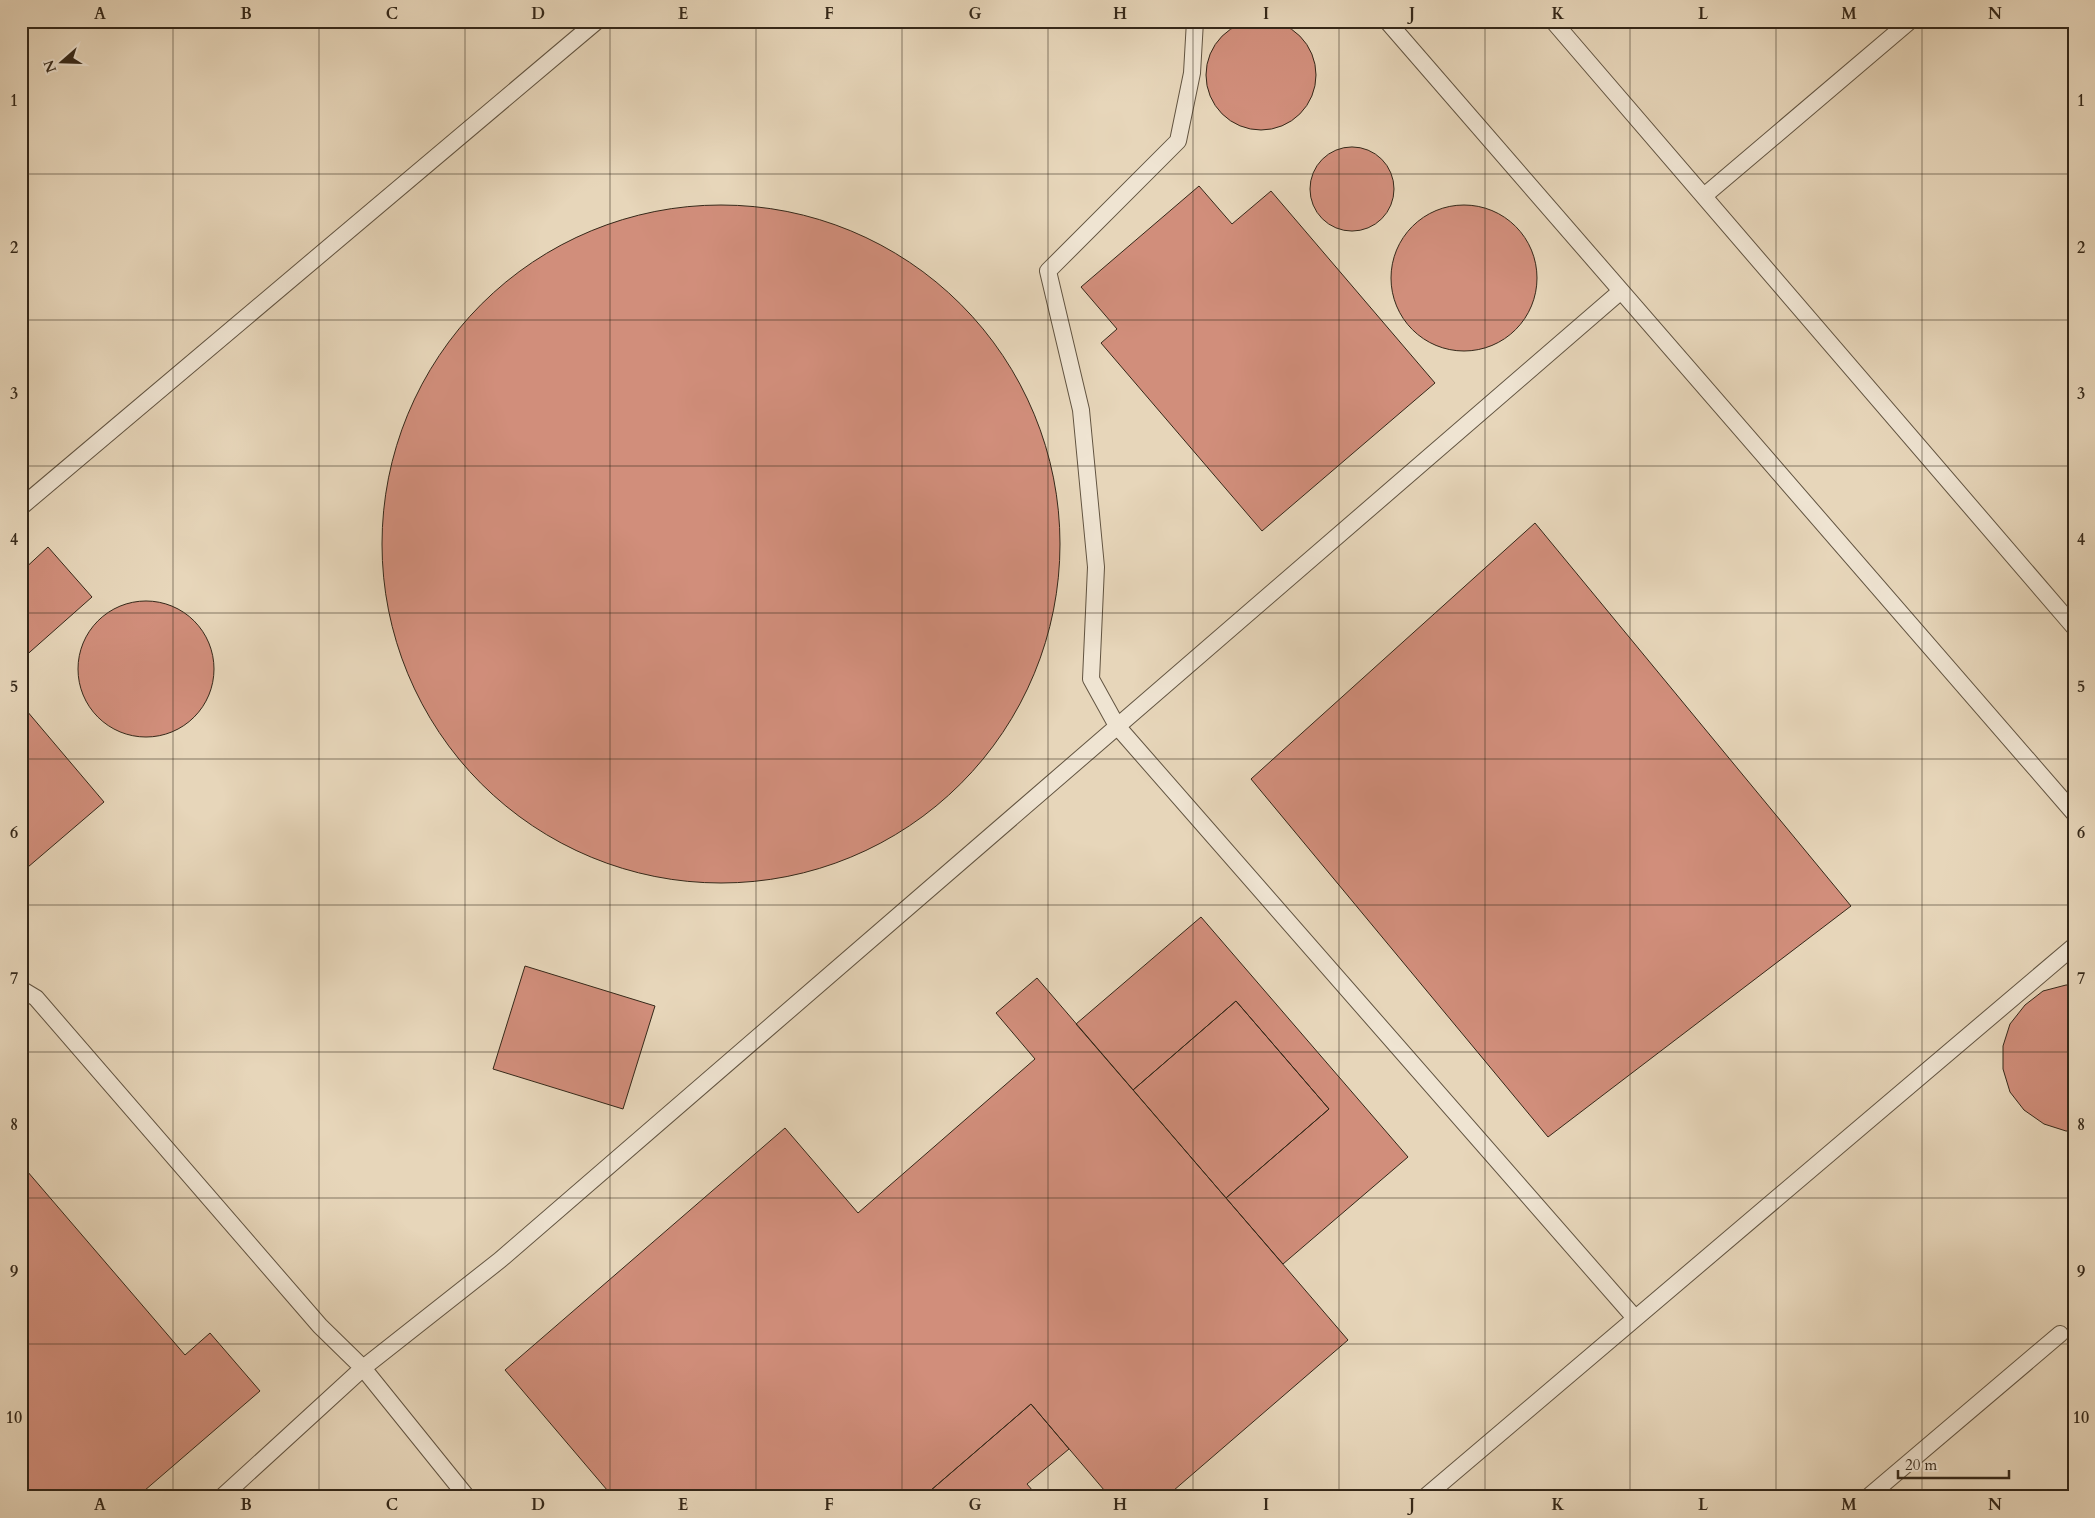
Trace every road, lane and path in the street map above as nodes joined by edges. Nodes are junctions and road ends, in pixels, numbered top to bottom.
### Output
1 (597, 21) edge
2 (1195, 21) edge
3 (1387, 21) edge
4 (1553, 21) edge
5 (1910, 21) edge
6 (1704, 196) junction
7 (1621, 291) junction
8 (21, 507) edge
9 (2074, 627) edge
10 (1117, 726) junction
11 (2074, 814) edge
12 (2074, 946) edge
13 (21, 989) edge
14 (1635, 1318) junction
15 (2060, 1334) dead end
16 (363, 1368) junction
17 (222, 1497) edge
18 (467, 1497) edge
19 (1425, 1497) edge
20 (1868, 1497) edge

1 - 8 lane
2 - 10 lane
3 - 7 lane
4 - 6 lane
5 - 6 lane
6 - 9 lane
7 - 10 lane
7 - 11 lane
10 - 14 lane
10 - 16 lane
12 - 14 lane
13 - 16 lane
14 - 19 lane
15 - 20 lane
16 - 17 lane
16 - 18 lane

